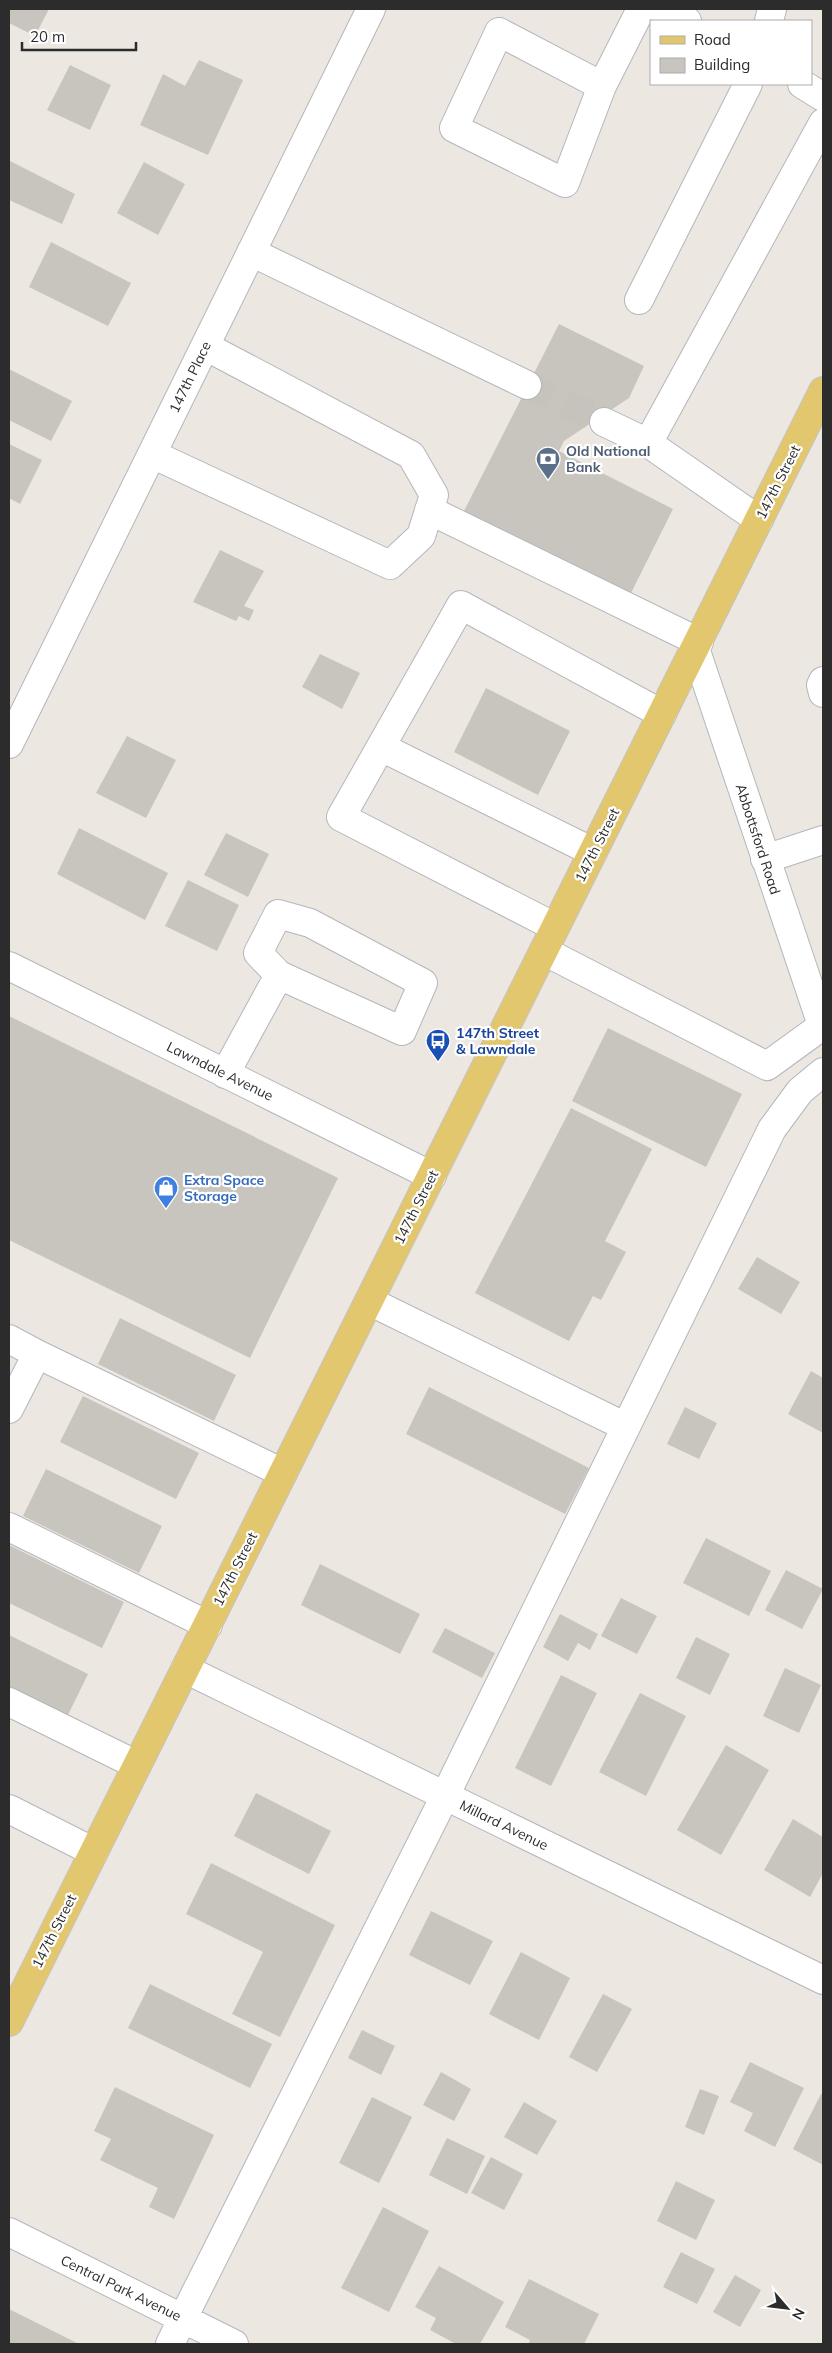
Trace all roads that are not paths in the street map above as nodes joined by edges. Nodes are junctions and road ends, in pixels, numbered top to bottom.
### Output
1 (371, 9) edge
2 (641, 9) edge
3 (662, 9) edge
4 (685, 20) edge
5 (747, 85) edge
6 (804, 85) edge
7 (602, 86) junction
8 (823, 97) edge
9 (823, 123) edge
10 (251, 252) junction
11 (639, 300) dead end
12 (205, 346) junction
13 (527, 385) tunnel mouth
14 (823, 392) edge
15 (604, 422) tunnel mouth
16 (648, 443) junction
17 (152, 454) junction
18 (429, 510) junction
19 (759, 520) junction
20 (697, 645) junction
21 (823, 681) edge
22 (823, 693) edge
23 (662, 714) junction
24 (9, 744) edge
25 (381, 747) junction
26 (823, 840) edge
27 (593, 852) junction
28 (765, 859) junction
29 (550, 939) junction
30 (9, 966) edge
31 (279, 975) junction
32 (823, 1027) edge
33 (823, 1072) edge
34 (225, 1074) junction
35 (432, 1176) junction
36 (369, 1301) junction
37 (9, 1339) edge
38 (37, 1354) junction
39 (9, 1409) edge
40 (626, 1427) junction
41 (283, 1472) junction
42 (9, 1527) edge
43 (208, 1624) junction
44 (185, 1670) junction
45 (9, 1702) edge
46 (137, 1765) junction
47 (445, 1796) junction
48 (9, 1809) edge
49 (94, 1852) junction
50 (823, 1980) edge
51 (9, 2022) edge
52 (9, 2232) edge
53 (183, 2319) junction
54 (170, 2344) edge
55 (234, 2344) edge

1 - 10 street, 147th Place
2 - 7 street
3 - 4 street
5 - 11 street
6 - 8 street
7 - 7 street
9 - 16 street
10 - 12 street, 147th Place
10 - 13 street
12 - 17 street, 147th Place
12 - 18 street
14 - 19 main road, 147th Street
15 - 16 street
16 - 19 street
17 - 18 street
17 - 24 street, 147th Place
18 - 20 street
19 - 20 main road, 147th Street
20 - 23 main road, 147th Street
20 - 28 street, Abbottsford Road
21 - 22 street
23 - 25 street
23 - 27 main road, 147th Street
25 - 27 street
25 - 29 street
26 - 28 street
27 - 29 main road, 147th Street
28 - 32 street, Abbottsford Road
29 - 32 street
29 - 35 main road, 147th Street
30 - 34 street, Lawndale Avenue
31 - 31 street
31 - 34 street
33 - 40 street
34 - 35 street, Lawndale Avenue
35 - 36 main road, 147th Street
36 - 40 street
36 - 41 main road, 147th Street
37 - 38 street
38 - 39 street
38 - 41 street
40 - 47 street
41 - 43 main road, 147th Street
42 - 43 street
43 - 44 main road, 147th Street
44 - 46 main road, 147th Street
44 - 47 street, Millard Avenue
45 - 46 street
46 - 49 main road, 147th Street
47 - 50 street, Millard Avenue
47 - 53 street
48 - 49 street
49 - 51 main road, 147th Street
52 - 53 street, Central Park Avenue
53 - 54 street
53 - 55 street, Central Park Avenue

